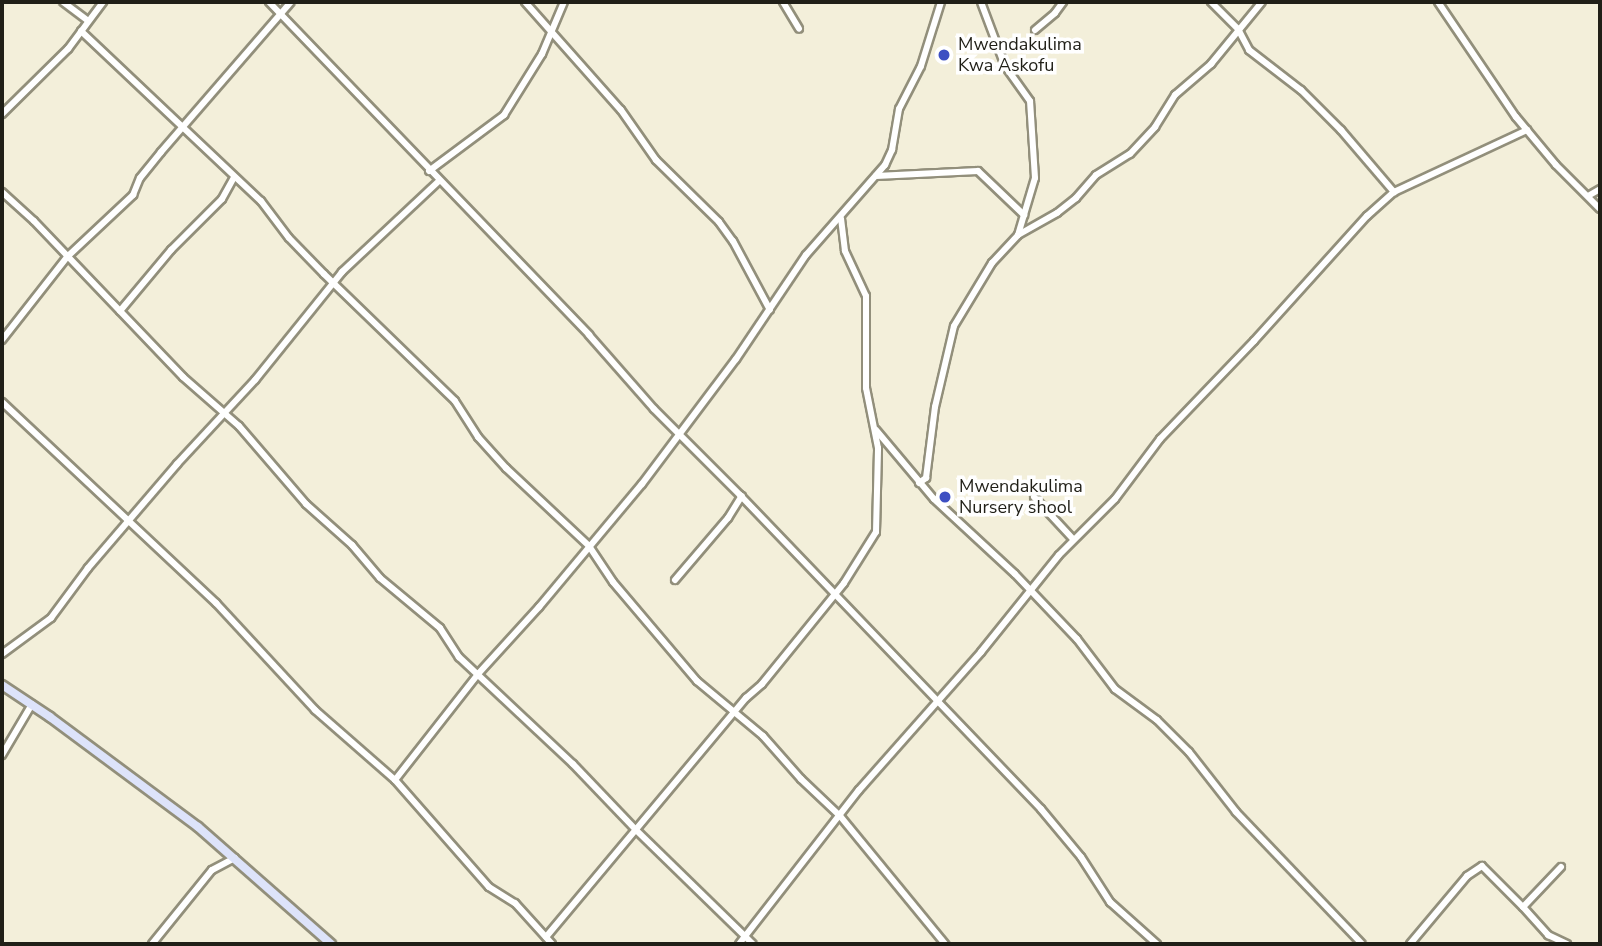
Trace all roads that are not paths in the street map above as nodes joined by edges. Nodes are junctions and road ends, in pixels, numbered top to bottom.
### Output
1 (64, 2) edge
2 (103, 2) edge
3 (269, 2) edge
4 (291, 2) edge
5 (525, 2) edge
6 (564, 2) edge
7 (783, 2) edge
8 (941, 2) edge
9 (981, 2) edge
10 (1063, 2) edge
11 (1211, 2) edge
12 (1262, 2) edge
13 (1438, 2) edge
14 (281, 13) junction
15 (88, 22) junction
16 (799, 29) dead end
17 (1238, 29) junction
18 (1035, 30) dead end
19 (81, 31) junction
20 (552, 34) junction
21 (2, 114) edge
22 (181, 129) junction
23 (1527, 130) junction
24 (429, 171) junction
25 (876, 176) junction
26 (234, 177) junction
27 (439, 181) junction
28 (1600, 189) edge
29 (2, 192) edge
30 (1394, 192) junction
31 (1588, 197) junction
32 (1600, 209) edge
33 (1024, 215) junction
34 (841, 218) junction
35 (1017, 235) junction
36 (67, 257) junction
37 (333, 284) junction
38 (120, 310) junction
39 (770, 310) junction
40 (2, 340) edge
41 (2, 402) edge
42 (223, 413) junction
43 (875, 428) junction
44 (678, 433) junction
45 (919, 483) junction
46 (742, 496) junction
47 (1034, 497) dead end
48 (129, 520) junction
49 (1073, 539) junction
50 (589, 546) junction
51 (675, 580) dead end
52 (1031, 591) junction
53 (835, 594) junction
54 (2, 654) edge
55 (478, 674) junction
56 (2, 685) edge
57 (936, 701) junction
58 (32, 704) junction
59 (736, 712) junction
60 (2, 755) edge
61 (395, 780) junction
62 (840, 816) junction
63 (635, 830) junction
64 (235, 858) junction
65 (1560, 867) dead end
66 (1523, 907) junction
67 (546, 937) junction
68 (746, 937) junction
69 (152, 944) edge
70 (331, 944) edge
71 (552, 944) edge
72 (739, 944) edge
73 (753, 944) edge
74 (945, 944) edge
75 (1157, 944) edge
76 (1362, 944) edge
77 (1410, 944) edge
78 (1567, 944) edge

1 - 15 street
2 - 15 street
3 - 14 street
4 - 14 street
5 - 20 street
6 - 20 street
7 - 16 street
8 - 25 street
9 - 33 street
10 - 18 street
11 - 17 street
12 - 17 street
13 - 23 street
14 - 22 street
14 - 24 street
15 - 19 street
17 - 30 street
17 - 35 street
19 - 21 street
19 - 22 street
20 - 24 street
20 - 39 street
22 - 26 street
22 - 36 street
23 - 30 street
23 - 31 street
24 - 27 street
25 - 33 street
25 - 34 street
26 - 37 street
26 - 38 street
27 - 37 street
27 - 44 street
28 - 31 street
29 - 36 street
30 - 49 street
31 - 32 street
33 - 35 street
34 - 39 street
34 - 43 street
35 - 45 street
36 - 38 street
36 - 40 street
37 - 42 street
37 - 50 street
38 - 42 street
39 - 44 street
41 - 48 street
42 - 48 street
42 - 55 street
43 - 45 street
43 - 53 street
44 - 46 street
44 - 50 street
45 - 52 street
46 - 51 street
46 - 53 street
47 - 49 street
48 - 54 street
48 - 61 street
49 - 52 street
50 - 55 street
50 - 59 street
52 - 57 street
52 - 76 street
53 - 57 street
53 - 59 street
55 - 61 street
55 - 63 street
56 - 58 street
57 - 62 street
57 - 75 street
58 - 60 street
58 - 64 street
59 - 62 street
59 - 63 street
61 - 67 street
62 - 68 street
62 - 74 street
63 - 67 street
63 - 68 street
64 - 69 street
64 - 70 street
65 - 66 street
66 - 77 street
66 - 78 street
67 - 71 street
68 - 72 street
68 - 73 street

